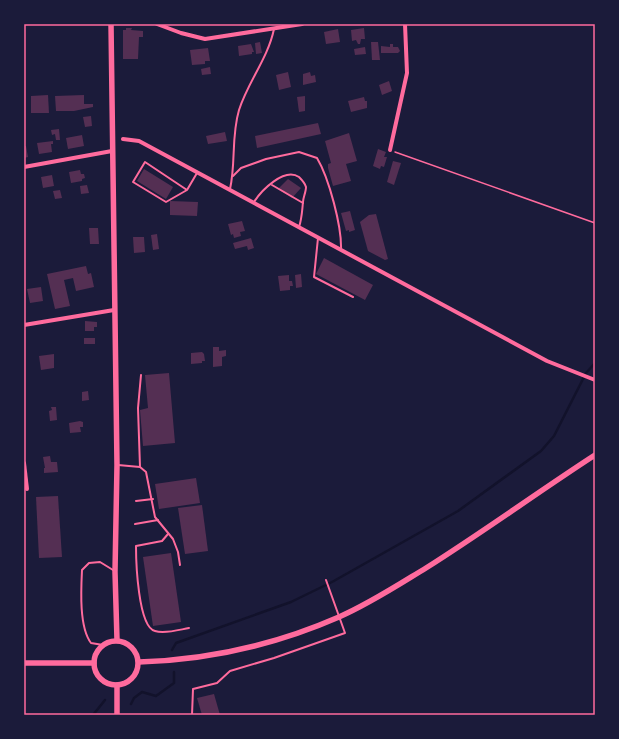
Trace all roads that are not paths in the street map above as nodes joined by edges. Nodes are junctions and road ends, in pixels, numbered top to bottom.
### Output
1 (111, 24) edge
2 (157, 24) edge
3 (302, 24) edge
4 (405, 24) edge
5 (289, 25) edge
6 (274, 29) junction
7 (123, 139) dead end
8 (390, 150) road end
9 (112, 151) junction
10 (24, 167) edge
11 (197, 173) junction
12 (233, 176) junction
13 (272, 184) junction
14 (188, 190) junction
15 (230, 190) junction
16 (254, 202) junction
17 (303, 203) junction
18 (299, 227) junction
19 (318, 236) junction
20 (341, 250) junction
21 (353, 297) dead end
22 (114, 310) junction
23 (24, 325) edge
24 (141, 375) dead end
25 (595, 380) edge
26 (595, 455) edge
27 (24, 463) edge
28 (117, 465) junction
29 (140, 467) junction
30 (27, 489) dead end
31 (153, 499) junction
32 (136, 501) dead end
33 (158, 520) junction
34 (135, 524) dead end
35 (168, 534) junction
36 (180, 565) dead end
37 (115, 572) junction
38 (326, 580) dead end
39 (340, 617) junction
40 (189, 628) dead end
41 (117, 640) junction
42 (103, 645) junction
43 (139, 662) junction
44 (24, 663) edge
45 (94, 663) junction
46 (116, 685) junction
47 (117, 715) edge
48 (192, 715) edge

1 - 9 main road
2 - 6 street
3 - 5 street
4 - 8 street
5 - 6 street
6 - 12 lane
7 - 11 street
9 - 10 street
9 - 22 main road
11 - 14 lane
11 - 15 street
12 - 15 lane
12 - 20 lane
13 - 16 lane
13 - 17 lane
13 - 17 lane
14 - 14 lane
15 - 16 street
16 - 18 street
17 - 18 lane
18 - 19 street
19 - 20 street
19 - 21 lane
20 - 25 street
22 - 23 street
22 - 28 main road
24 - 29 lane
26 - 39 main road
27 - 30 street
28 - 29 lane
28 - 37 main road
29 - 31 lane
31 - 32 lane
31 - 33 lane
33 - 34 lane
33 - 35 lane
35 - 36 lane
35 - 40 lane
37 - 41 main road
37 - 42 lane
38 - 39 lane
39 - 43 main road
39 - 48 lane
41 - 42 main road
41 - 43 main road
42 - 45 main road
43 - 46 main road
44 - 45 main road
45 - 46 main road
46 - 47 main road

